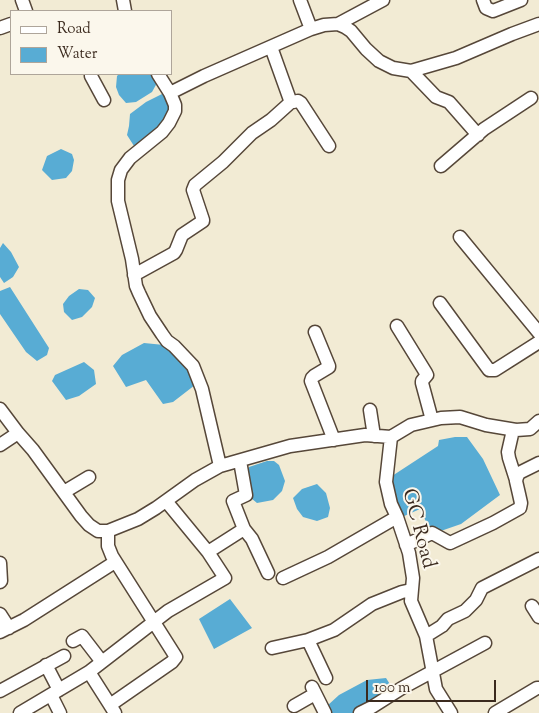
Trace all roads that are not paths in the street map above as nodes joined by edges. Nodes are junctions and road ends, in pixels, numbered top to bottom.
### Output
1 (300, 0) edge
2 (383, 0) edge
3 (483, 0) edge
4 (521, 0) edge
5 (338, 24) junction
6 (539, 24) edge
7 (311, 29) junction
8 (271, 47) junction
9 (411, 71) junction
10 (91, 75) edge
11 (159, 75) edge
12 (170, 93) junction
13 (531, 98) dead end
14 (104, 100) dead end
15 (292, 102) junction
16 (478, 135) junction
17 (329, 146) dead end
18 (441, 166) dead end
19 (460, 237) dead end
20 (134, 275) junction
21 (440, 303) dead end
22 (534, 318) edge
23 (397, 326) dead end
24 (315, 332) dead end
25 (539, 334) edge
26 (539, 342) edge
27 (0, 410) edge
28 (370, 410) dead end
29 (432, 420) junction
30 (539, 421) edge
31 (513, 430) junction
32 (18, 433) junction
33 (374, 436) junction
34 (391, 437) junction
35 (334, 440) junction
36 (0, 445) edge
37 (240, 461) junction
38 (539, 463) edge
39 (220, 466) junction
40 (89, 477) dead end
41 (516, 480) junction
42 (64, 492) junction
43 (166, 501) junction
44 (397, 517) junction
45 (244, 529) junction
46 (108, 531) junction
47 (406, 545) junction
48 (208, 552) junction
49 (539, 559) edge
50 (115, 562) junction
51 (0, 563) edge
52 (268, 573) dead end
53 (284, 578) dead end
54 (0, 582) edge
55 (412, 590) junction
56 (0, 614) edge
57 (154, 622) junction
58 (5, 630) edge
59 (426, 636) junction
60 (308, 640) junction
61 (72, 641) dead end
62 (485, 643) dead end
63 (272, 648) dead end
64 (64, 656) dead end
65 (102, 662) junction
66 (46, 665) junction
67 (89, 672) junction
68 (432, 673) junction
69 (326, 678) dead end
70 (539, 688) edge
71 (0, 690) edge
72 (55, 692) junction
73 (294, 706) dead end
74 (113, 709) edge
75 (24, 712) edge
76 (60, 713) edge
77 (324, 713) edge
78 (360, 713) edge
79 (451, 713) edge
80 (495, 713) edge

1 - 7 street
2 - 5 street
3 - 4 street
5 - 7 street
5 - 9 street
6 - 9 street
7 - 8 street
8 - 12 street
8 - 15 street
9 - 16 street
10 - 14 street
11 - 12 street
12 - 20 street
13 - 16 street
15 - 17 street
15 - 20 street
16 - 18 street
19 - 22 street
20 - 39 street
21 - 26 street
22 - 25 street
23 - 29 street
24 - 35 street
27 - 32 street
28 - 33 street
29 - 31 street
29 - 34 street
30 - 31 street
31 - 41 street
32 - 36 street
32 - 42 street
33 - 34 street
33 - 35 street
34 - 44 street, GC Road
35 - 37 street
37 - 39 street
37 - 45 street
38 - 41 street
39 - 43 street
40 - 42 street
41 - 47 street
42 - 46 street
43 - 46 street
43 - 48 street
44 - 47 street, GC Road
44 - 53 street
45 - 48 street
45 - 52 street
46 - 50 street
47 - 55 street, GC Road
48 - 57 street
49 - 59 street
50 - 57 street
50 - 58 street
51 - 54 street
55 - 59 street, GC Road
55 - 60 street
56 - 58 street
57 - 65 street
57 - 74 street
59 - 68 street, GC Road
60 - 63 street
60 - 69 street
61 - 65 street
62 - 68 street
64 - 66 street
65 - 67 street
66 - 71 street
66 - 72 street
67 - 72 street
67 - 74 street
68 - 78 street
68 - 79 street, GC Road
70 - 80 street
72 - 75 street
72 - 76 street
73 - 77 street

